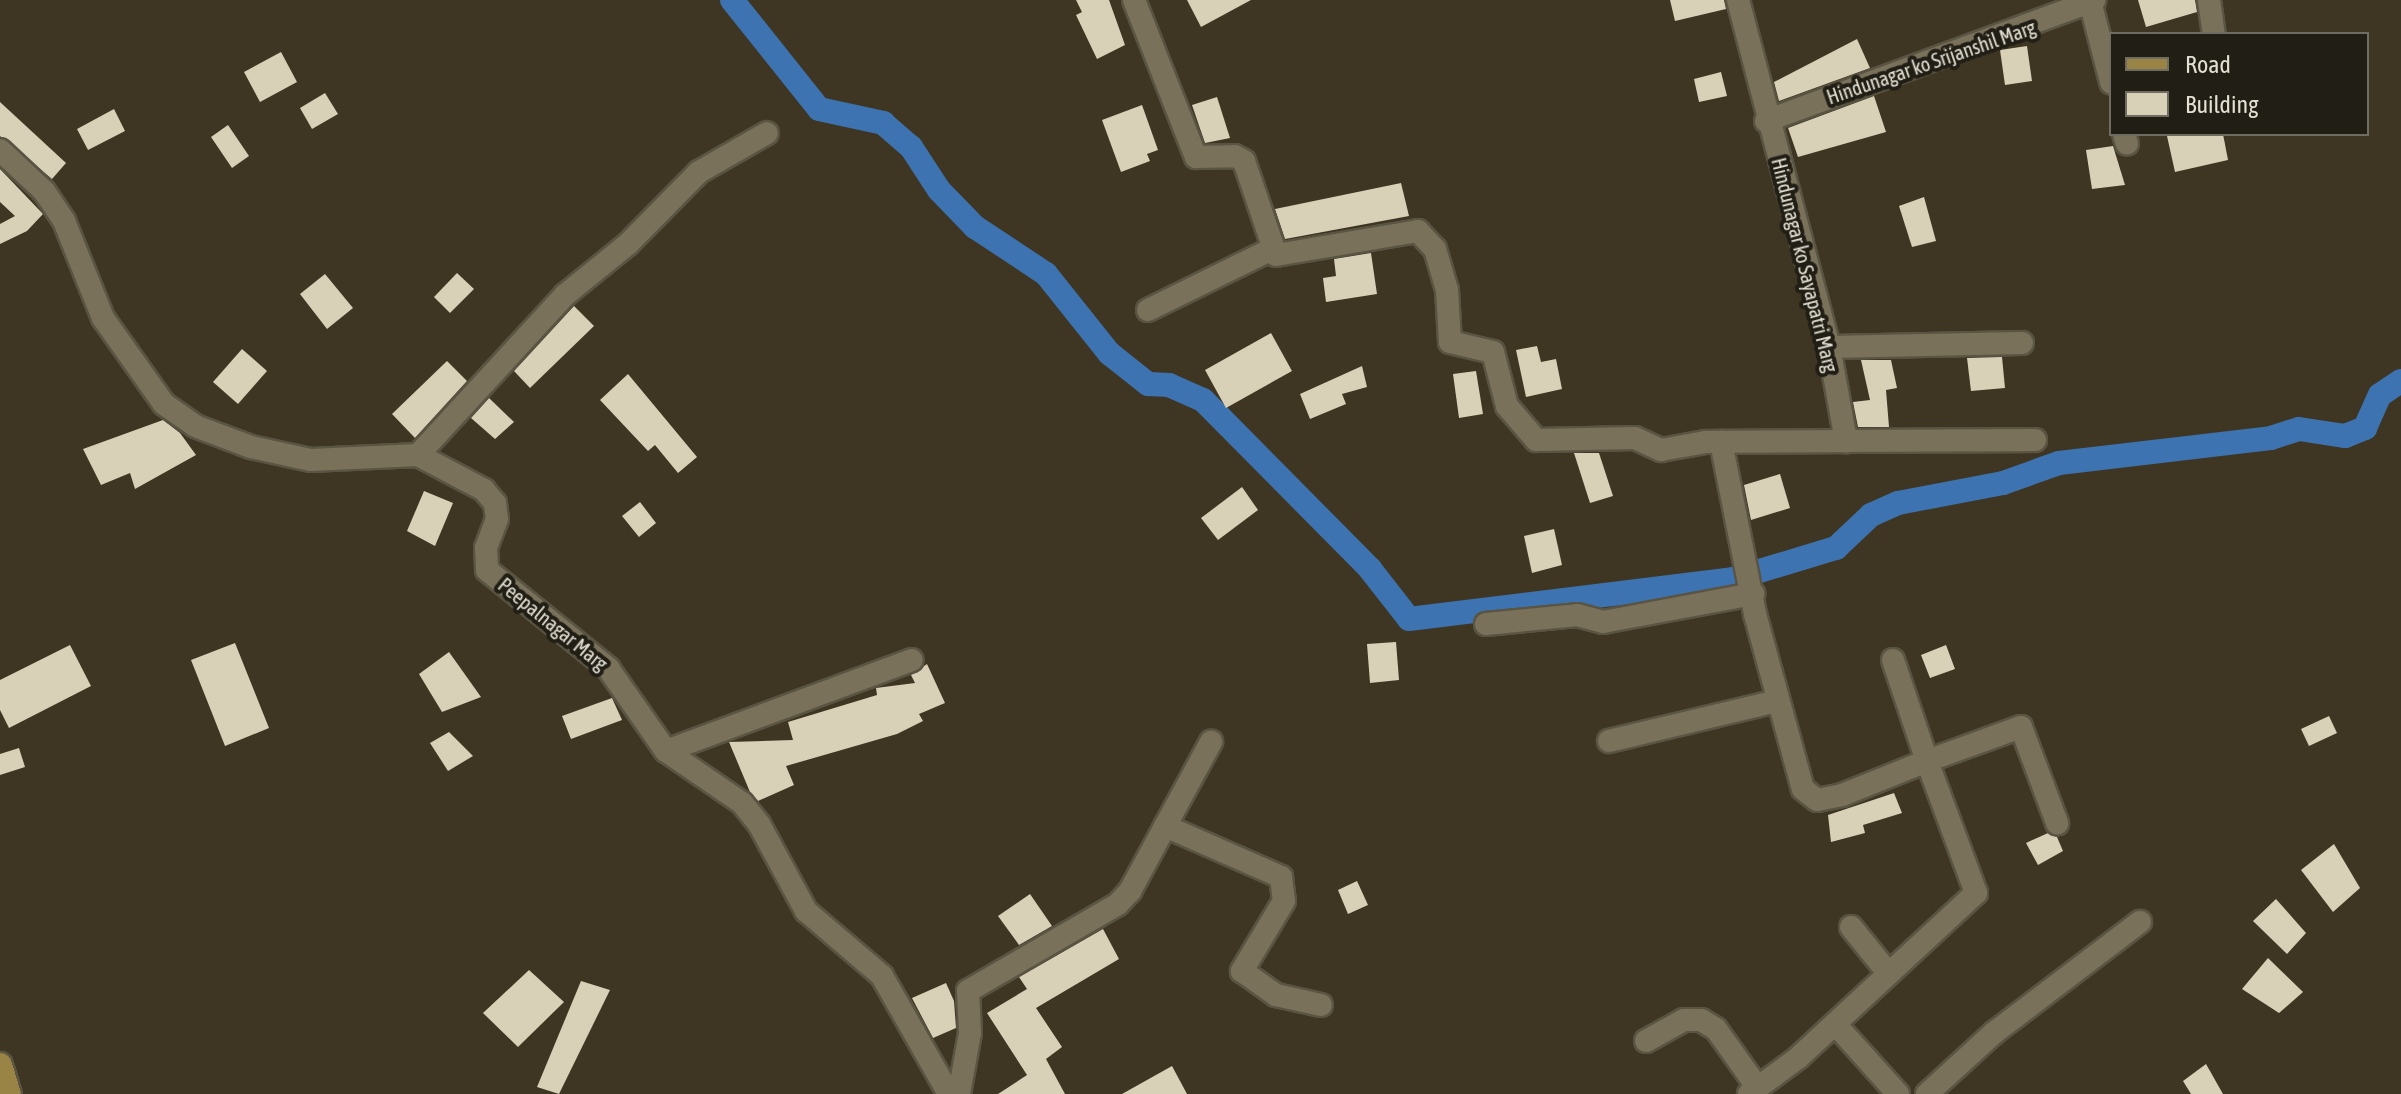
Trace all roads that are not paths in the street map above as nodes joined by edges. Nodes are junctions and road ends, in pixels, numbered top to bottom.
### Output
1 (1134, 0) edge
2 (1738, 0) edge
3 (2209, 0) edge
4 (2092, 3) edge
5 (2214, 32) edge
6 (2109, 74) edge
7 (1766, 121) junction
8 (767, 133) dead end
9 (0, 150) edge
10 (1272, 249) junction
11 (1148, 310) dead end
12 (2022, 343) dead end
13 (1829, 347) junction
14 (2035, 440) dead end
15 (1846, 441) junction
16 (1721, 442) junction
17 (418, 455) junction
18 (1753, 591) junction
19 (1486, 624) dead end
20 (912, 660) dead end
21 (1893, 660) dead end
22 (1777, 701) junction
23 (1609, 741) dead end
24 (1211, 742) dead end
25 (666, 751) junction
26 (1927, 761) junction
27 (2057, 823) dead end
28 (1165, 826) junction
29 (2140, 922) dead end
30 (1851, 927) dead end
31 (1889, 974) junction
32 (1321, 1005) dead end
33 (1836, 1025) junction
34 (1646, 1041) dead end
35 (0, 1065) edge
36 (1754, 1091) edge
37 (9, 1094) edge
38 (949, 1094) edge
39 (959, 1094) edge
40 (1898, 1094) edge
41 (1927, 1094) edge

1 - 10 street
2 - 7 street, Hindunagar ko Sayapatri Marg
3 - 5 street
4 - 6 street
4 - 7 street, Hindunagar ko Srijanshil Marg
7 - 13 street, Hindunagar ko Sayapatri Marg
8 - 17 street
9 - 17 street
10 - 11 street
10 - 16 street
12 - 13 street
13 - 15 street, Hindunagar ko Sayapatri Marg
14 - 15 street
15 - 16 street
16 - 18 street
17 - 25 street, Peepalnagar Marg
18 - 19 street
18 - 22 street
20 - 25 street
21 - 26 street
22 - 23 street
22 - 26 street
24 - 28 street
25 - 38 street, Peepalnagar Marg
26 - 27 street
26 - 31 street
28 - 32 street
28 - 39 street
29 - 41 street
30 - 31 street
31 - 33 street
33 - 36 street
33 - 40 street
34 - 36 street
35 - 37 main road

